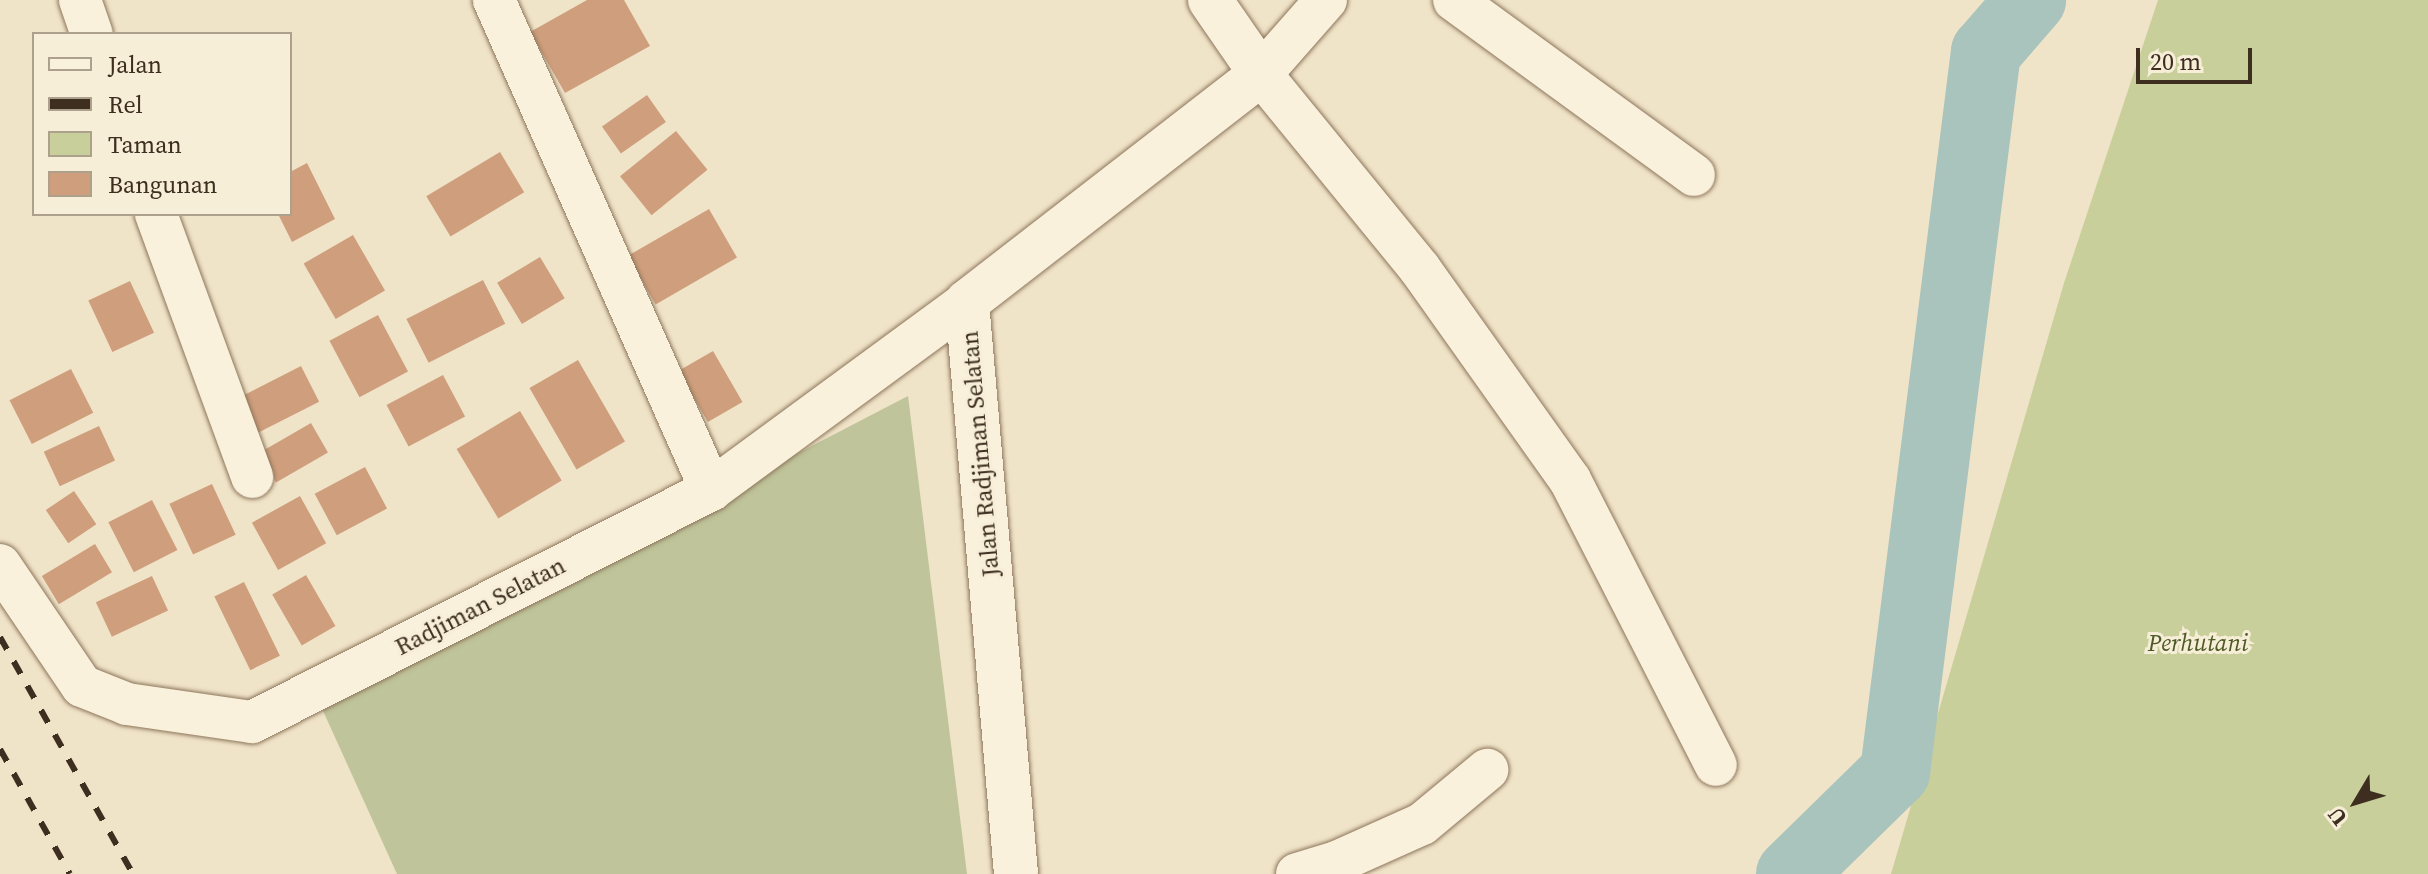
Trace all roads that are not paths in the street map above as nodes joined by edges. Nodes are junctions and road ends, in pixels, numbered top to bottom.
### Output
1 (80, 0) edge
2 (494, 0) edge
3 (1210, 0) edge
4 (1326, 0) edge
5 (1454, 0) edge
6 (91, 32) edge
7 (1261, 74) junction
8 (1694, 175) dead end
9 (157, 216) edge
10 (967, 302) junction
11 (252, 477) dead end
12 (711, 490) junction
13 (0, 565) edge
14 (1716, 765) dead end
15 (1487, 770) dead end
16 (1016, 874) edge
17 (1297, 874) edge

1 - 6 street
2 - 12 street
3 - 7 street
4 - 7 street
5 - 8 street
7 - 10 street, Jalan Radjiman Selatan
7 - 14 street
9 - 11 street
10 - 12 street, Radjiman Selatan
10 - 16 street, Jalan Radjiman Selatan
12 - 13 street, Radjiman Selatan
15 - 17 street

